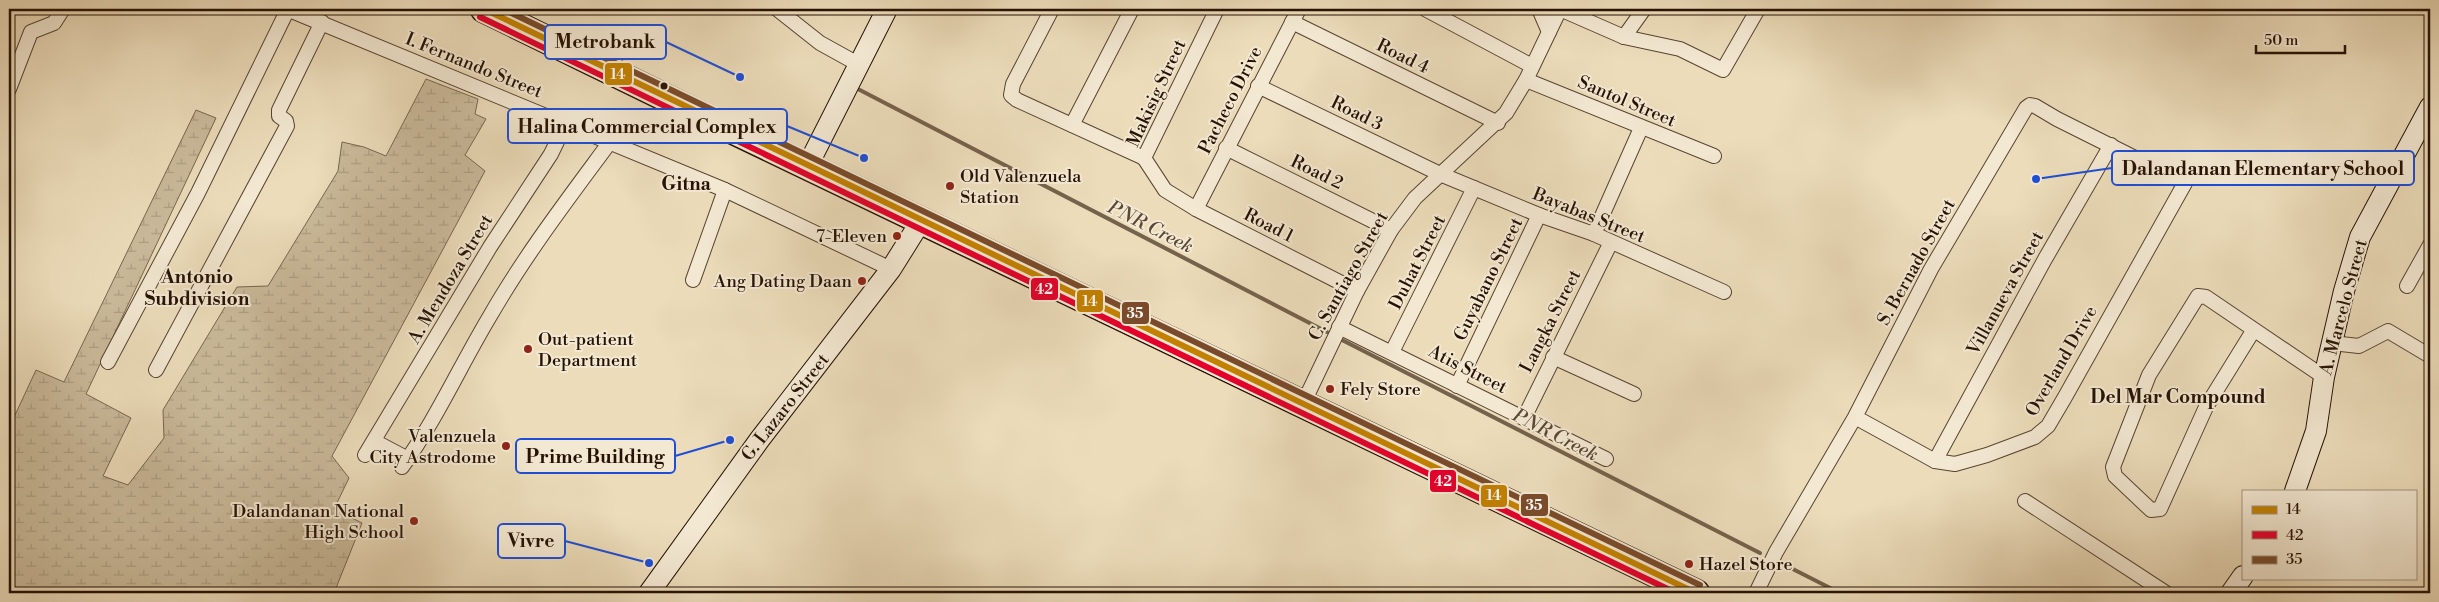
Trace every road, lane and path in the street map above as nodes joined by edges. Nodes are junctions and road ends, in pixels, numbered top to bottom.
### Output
1 (63, 9) edge
2 (288, 9) edge
3 (484, 9) edge
4 (778, 9) edge
5 (886, 9) edge
6 (1052, 9) edge
7 (1132, 9) edge
8 (1217, 9) edge
9 (1299, 9) edge
10 (1425, 9) edge
11 (1539, 9) edge
12 (1560, 9) edge
13 (1644, 9) edge
14 (1753, 10) edge
15 (322, 22) junction
16 (1292, 22) junction
17 (1550, 32) junction
18 (1624, 37) junction
19 (858, 64) junction
20 (1532, 66) junction
21 (1526, 80) junction
22 (1258, 86) junction
23 (9, 88) edge
24 (2430, 109) edge
25 (566, 123) junction
26 (1498, 123) junction
27 (1072, 125) junction
28 (1641, 128) junction
29 (610, 142) junction
30 (2111, 145) junction
31 (1226, 148) junction
32 (1714, 156) dead end
33 (1144, 158) junction
34 (807, 167) junction
35 (1440, 174) junction
36 (2185, 183) joint
37 (1474, 188) junction
38 (725, 190) junction
39 (1165, 190) joint
40 (1196, 209) junction
41 (1539, 215) junction
42 (921, 221) junction
43 (1391, 230) junction
44 (1594, 234) junction
45 (1612, 242) junction
46 (2429, 251) edge
47 (892, 269) junction
48 (693, 280) dead end
49 (2407, 286) dead end
50 (1357, 291) junction
51 (1724, 292) dead end
52 (1339, 327) junction
53 (2253, 330) junction
54 (2332, 344) junction
55 (1392, 352) junction
56 (2430, 356) edge
57 (1553, 357) junction
58 (108, 362) dead end
59 (156, 370) dead end
60 (2324, 377) junction
61 (1457, 386) junction
62 (1634, 394) dead end
63 (1303, 404) junction
64 (1855, 417) junction
65 (1524, 418) junction
66 (374, 442) junction
67 (365, 455) dead end
68 (1606, 459) dead end
69 (1935, 461) junction
70 (2295, 490) edge
71 (2025, 501) dead end
72 (2242, 577) edge
73 (1685, 591) edge
74 (649, 593) edge
75 (1756, 593) edge
76 (2166, 593) edge
77 (2231, 593) edge

1 - 23 street
2 - 15 street, I. Fernando Street
2 - 58 street
3 - 34 highway
4 - 19 street
5 - 19 street
6 - 27 street
7 - 27 street
8 - 33 street, Makisig Street
9 - 16 street, Pacheco Drive
10 - 20 street
11 - 17 street
12 - 17 street, C. Santiago Street
12 - 18 street
13 - 18 street
14 - 18 street
15 - 25 street, I. Fernando Street
15 - 59 street
16 - 22 street, Pacheco Drive
16 - 26 street, Road 4
17 - 20 street, C. Santiago Street
19 - 34 street
20 - 21 street, C. Santiago Street
21 - 26 street, C. Santiago Street
21 - 28 street, Santol Street
22 - 31 street, Pacheco Drive
22 - 35 street, Road 3
24 - 54 street, A. Marcelo Street
25 - 29 street, I. Fernando Street
25 - 66 street, A. Mendoza Street
26 - 35 street, C. Santiago Street
27 - 33 street
28 - 32 street, Santol Street
28 - 44 street
29 - 38 street, I. Fernando Street
29 - 66 street
30 - 36 street, S. Bernado Street
30 - 64 street, S. Bernado Street
30 - 69 street, Villanueva Street
31 - 40 street, Pacheco Drive
31 - 43 street, Road 2
33 - 39 street, Makisig Street
34 - 42 highway
35 - 37 street, Bayabas Street
35 - 43 street, C. Santiago Street
36 - 69 street, Overland Drive
37 - 41 street, Bayabas Street
37 - 55 street, Duhat Street
38 - 47 street, I. Fernando Street
38 - 48 street
39 - 40 street, Road 1
40 - 50 street, Road 1
41 - 44 street, Bayabas Street
41 - 61 street, Guyabano Street
42 - 47 street, G. Lazaro Street
42 - 63 highway
43 - 50 street, C. Santiago Street
44 - 45 street, Bayabas Street
45 - 51 street, Bayabas Street
45 - 57 street, Langka Street
46 - 49 street
47 - 74 street, G. Lazaro Street
50 - 52 street, C. Santiago Street
52 - 55 street, Atis Street
52 - 63 street, C. Santiago Street
53 - 53 street
53 - 60 street
54 - 56 street
54 - 60 street, A. Marcelo Street
55 - 61 street, Atis Street
57 - 62 street
57 - 65 street, Langka Street
60 - 70 street, A. Marcelo Street
61 - 65 street, Atis Street
63 - 73 highway
64 - 69 street, Overland Drive
64 - 75 street, S. Bernado Street
65 - 68 street, Atis Street
66 - 67 street, A. Mendoza Street
71 - 76 street
72 - 77 street

